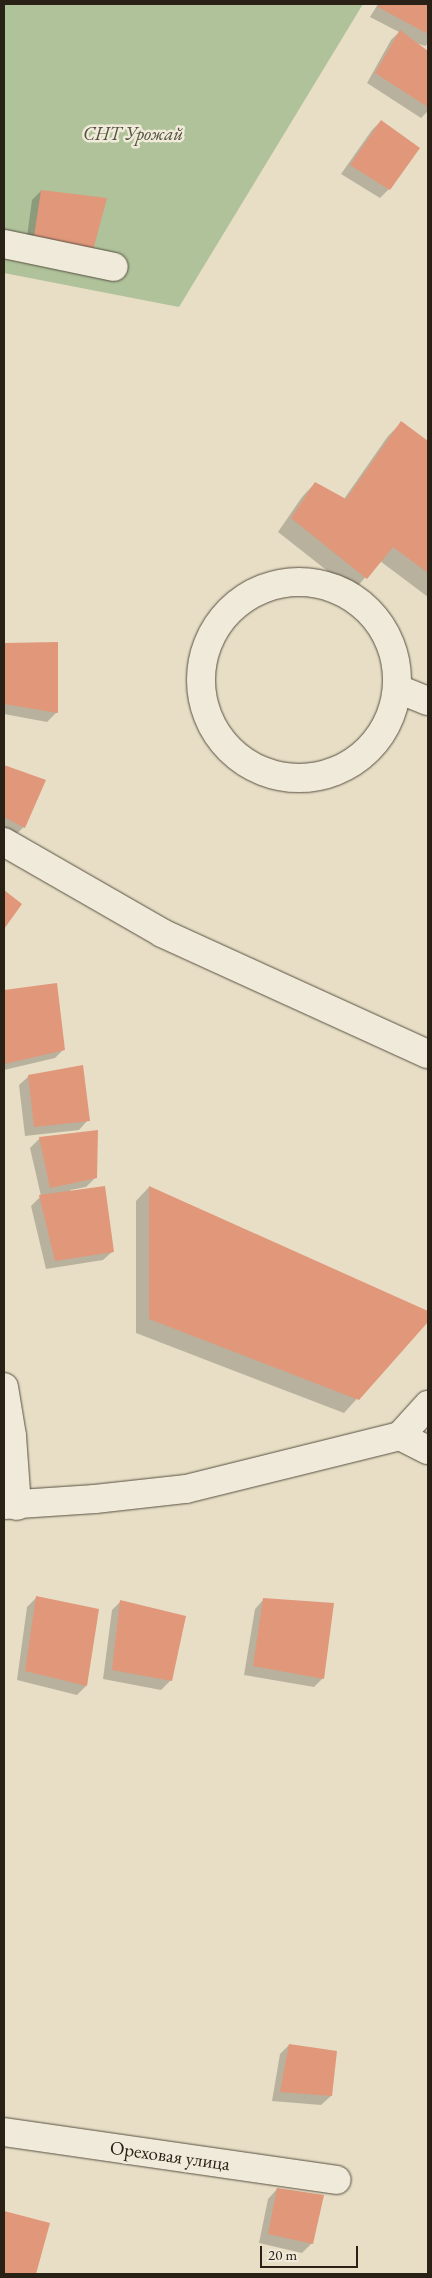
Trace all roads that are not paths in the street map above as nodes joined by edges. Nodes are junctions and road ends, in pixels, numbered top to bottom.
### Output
1 (4, 244) edge
2 (114, 267) dead end
3 (398, 688) junction
4 (428, 701) edge
5 (4, 842) edge
6 (428, 1054) edge
7 (4, 1387) edge
8 (428, 1405) edge
9 (428, 1435) edge
10 (400, 1436) junction
11 (428, 1450) edge
12 (11, 1506) edge
13 (4, 2132) edge
14 (337, 2180) dead end

1 - 2 street
3 - 3 street
3 - 4 street
5 - 6 street
7 - 12 street
8 - 10 street
9 - 10 street
10 - 11 street
10 - 12 street
13 - 14 street, Ореховая улица

